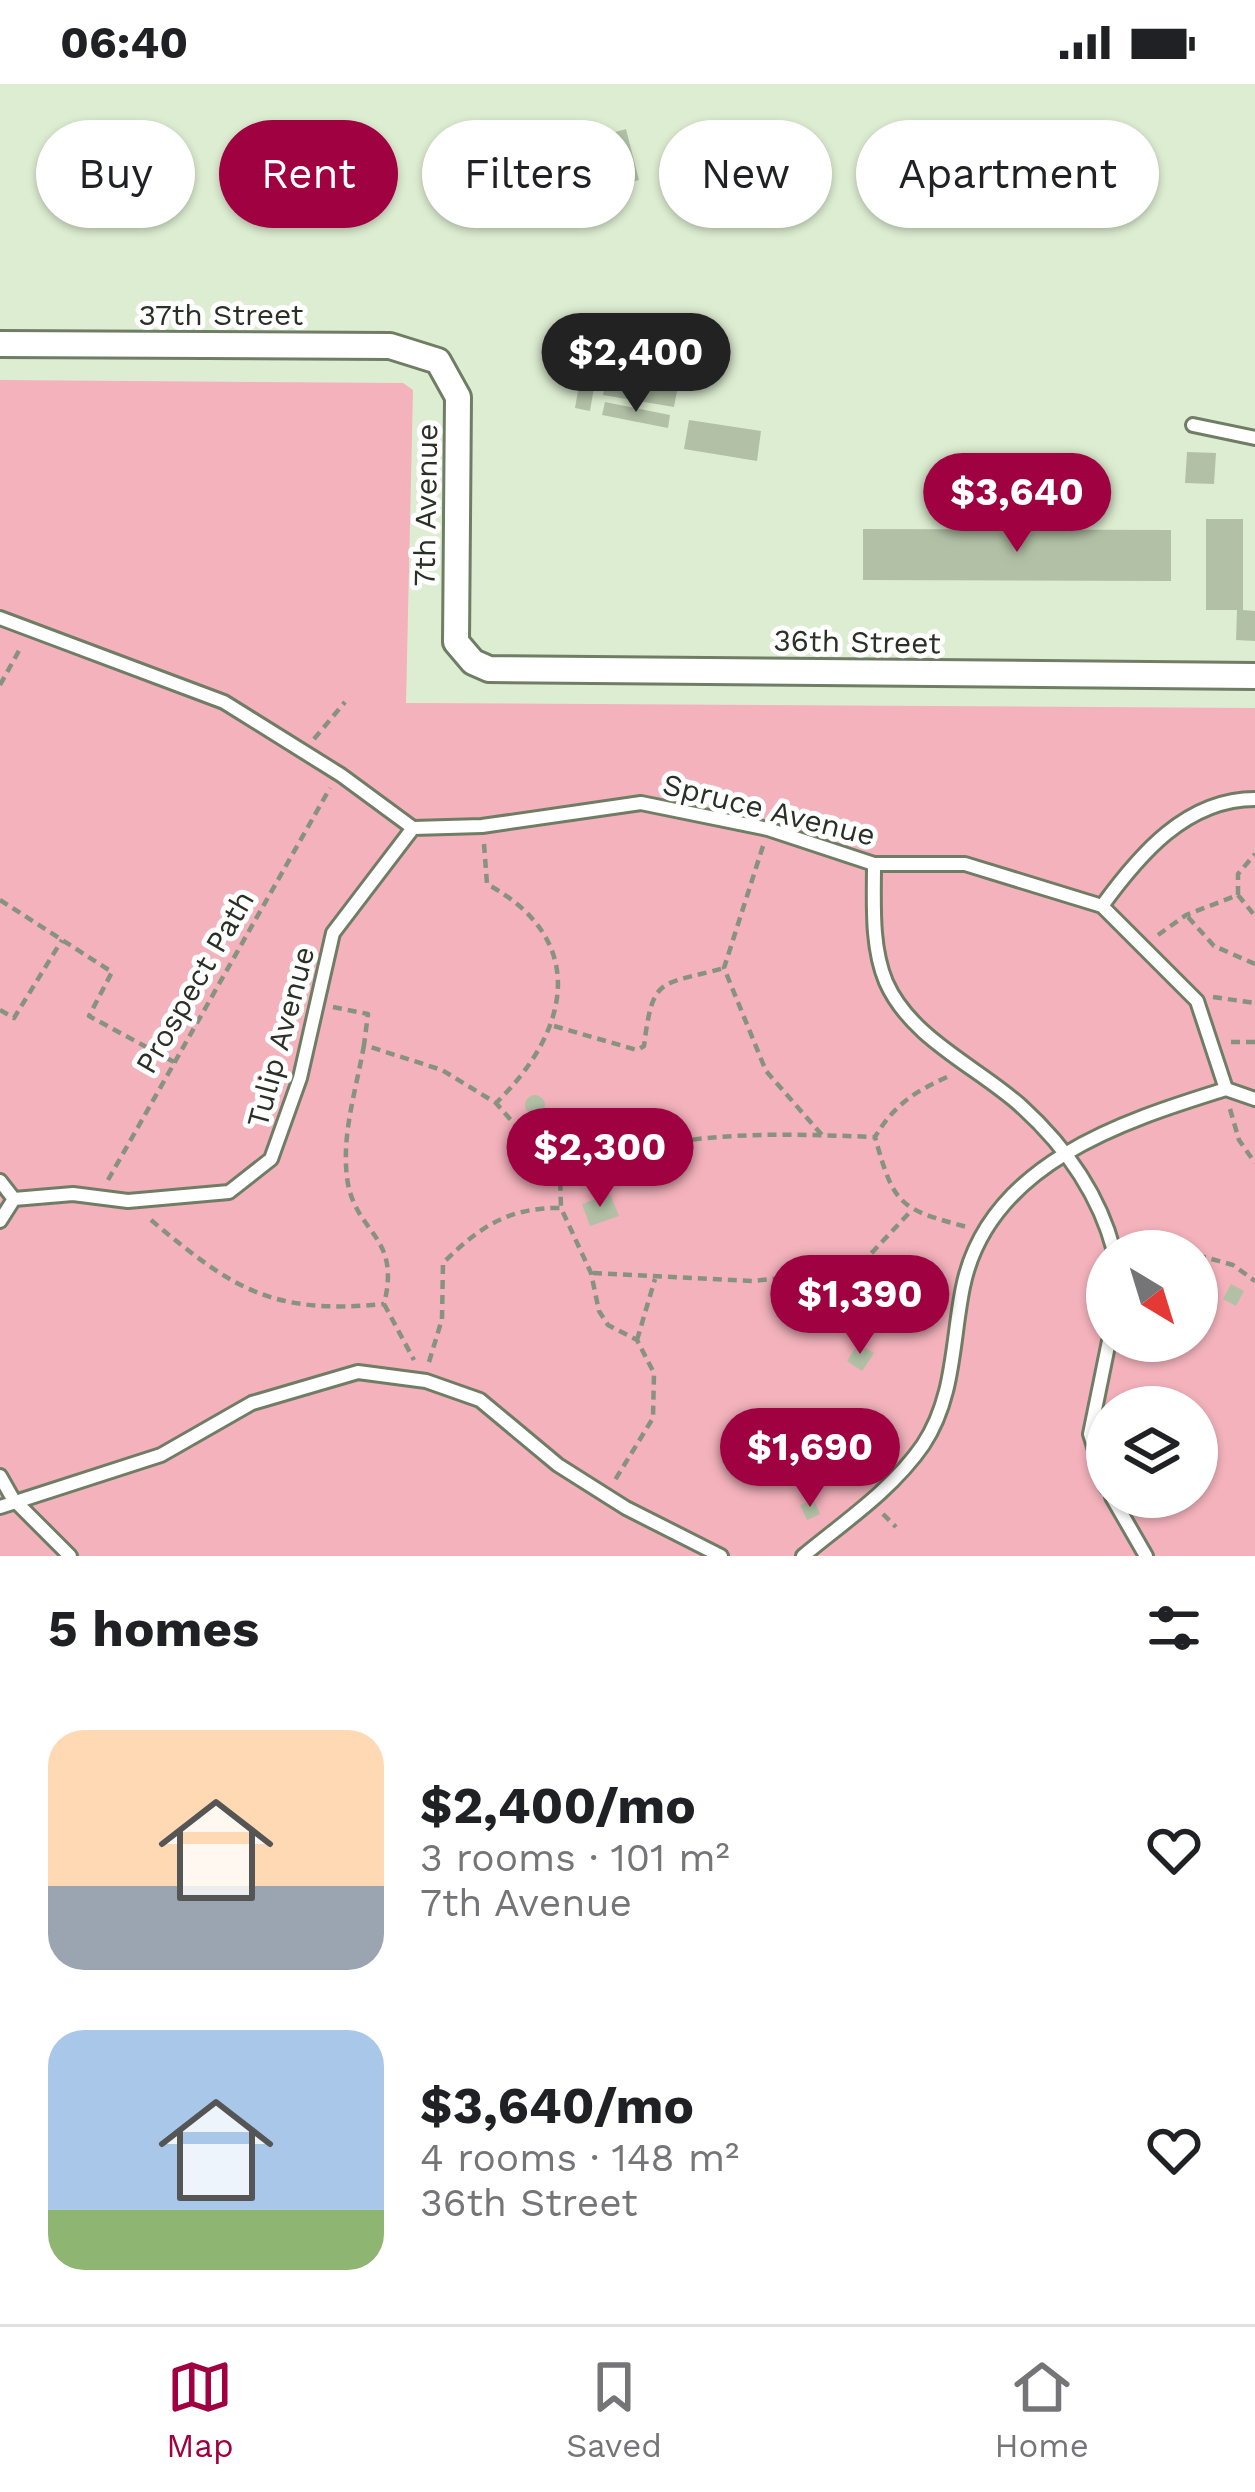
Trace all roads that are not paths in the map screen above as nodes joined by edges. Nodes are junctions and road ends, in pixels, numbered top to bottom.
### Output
1 (0, 344) edge
2 (438, 362) joint
3 (1193, 425) dead end
4 (1255, 438) edge
5 (0, 618) edge
6 (463, 653) joint
7 (1255, 676) edge
8 (1255, 799) edge
9 (413, 828) junction
10 (874, 864) junction
11 (1102, 906) junction
12 (1226, 1089) junction
13 (1255, 1099) edge
14 (1065, 1152) junction
15 (0, 1181) edge
16 (14, 1199) junction
17 (0, 1221) edge
18 (1108, 1230) edge
19 (0, 1476) edge
20 (6, 1503) edge
21 (1124, 1518) edge
22 (70, 1556) edge
23 (721, 1556) edge
24 (802, 1556) edge
25 (1146, 1556) edge

1 - 2 street, 37th Street
2 - 6 street, 7th Avenue
3 - 4 lane
5 - 9 lane
6 - 7 street, 36th Street
8 - 11 lane
9 - 10 lane, Spruce Avenue
9 - 16 lane, Tulip Avenue
10 - 11 lane, Spruce Avenue
10 - 14 lane
11 - 12 lane, Spruce Avenue
12 - 13 lane
12 - 14 lane
14 - 18 lane
14 - 24 lane
15 - 16 lane
16 - 17 lane
19 - 20 lane
20 - 22 lane
20 - 23 lane
21 - 25 lane

